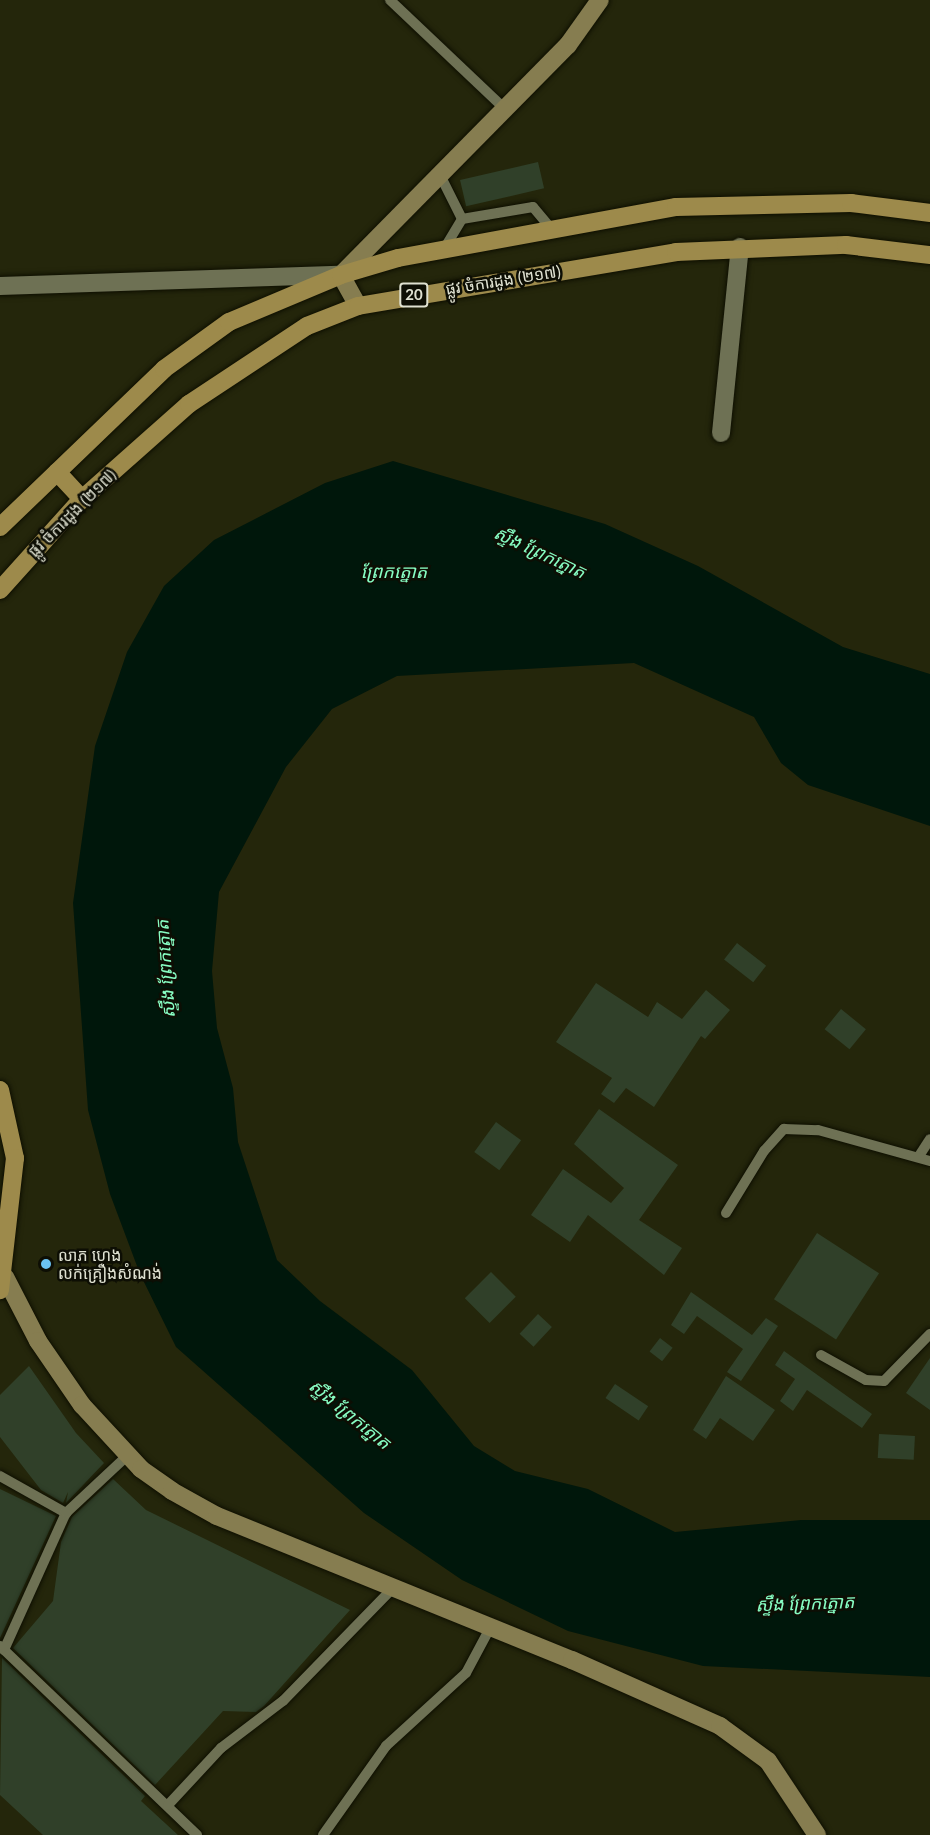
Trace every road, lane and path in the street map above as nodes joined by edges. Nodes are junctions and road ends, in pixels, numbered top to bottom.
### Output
1 (390, 0) edge
2 (600, 0) edge
3 (505, 109) junction
4 (440, 175) junction
5 (930, 213) edge
6 (462, 219) junction
7 (552, 230) junction
8 (740, 247) junction
9 (444, 249) junction
10 (930, 255) edge
11 (341, 275) junction
12 (0, 286) edge
13 (358, 306) junction
14 (721, 433) dead end
15 (57, 472) junction
16 (82, 499) junction
17 (0, 527) edge
18 (0, 591) edge
19 (0, 1090) edge
20 (930, 1140) edge
21 (925, 1159) edge
22 (726, 1214) dead end
23 (2, 1279) edge
24 (930, 1334) edge
25 (821, 1355) dead end
26 (127, 1456) junction
27 (0, 1476) edge
28 (66, 1513) junction
29 (392, 1589) junction
30 (490, 1628) junction
31 (2, 1648) edge
32 (168, 1805) junction
33 (197, 1835) edge
34 (323, 1835) edge
35 (817, 1835) edge

1 - 3 lane
2 - 3 street
3 - 4 street
4 - 6 lane
4 - 11 street
5 - 7 main road, 20
6 - 7 lane
6 - 9 lane
7 - 9 main road, 20
8 - 10 main road, ផ្លូវ ចំការដូង (២១៧) / 20
8 - 13 main road, ផ្លូវ ចំការដូង (២១៧) / 20
8 - 14 street
9 - 11 main road, 20
11 - 12 street
11 - 13 street
11 - 15 main road, 20
13 - 16 main road, ផ្លូវ ចំការដូង (២១៧) / 20
15 - 16 main road
15 - 17 main road, 20
16 - 18 main road, ផ្លូវ ចំការដូង (២១៧) / 20
19 - 23 main road
20 - 21 lane
21 - 22 lane
23 - 26 street
24 - 25 lane
26 - 28 lane
26 - 29 street
27 - 28 lane
28 - 31 lane
29 - 30 street
29 - 32 lane
30 - 34 lane
30 - 35 street
31 - 32 lane
32 - 33 lane

